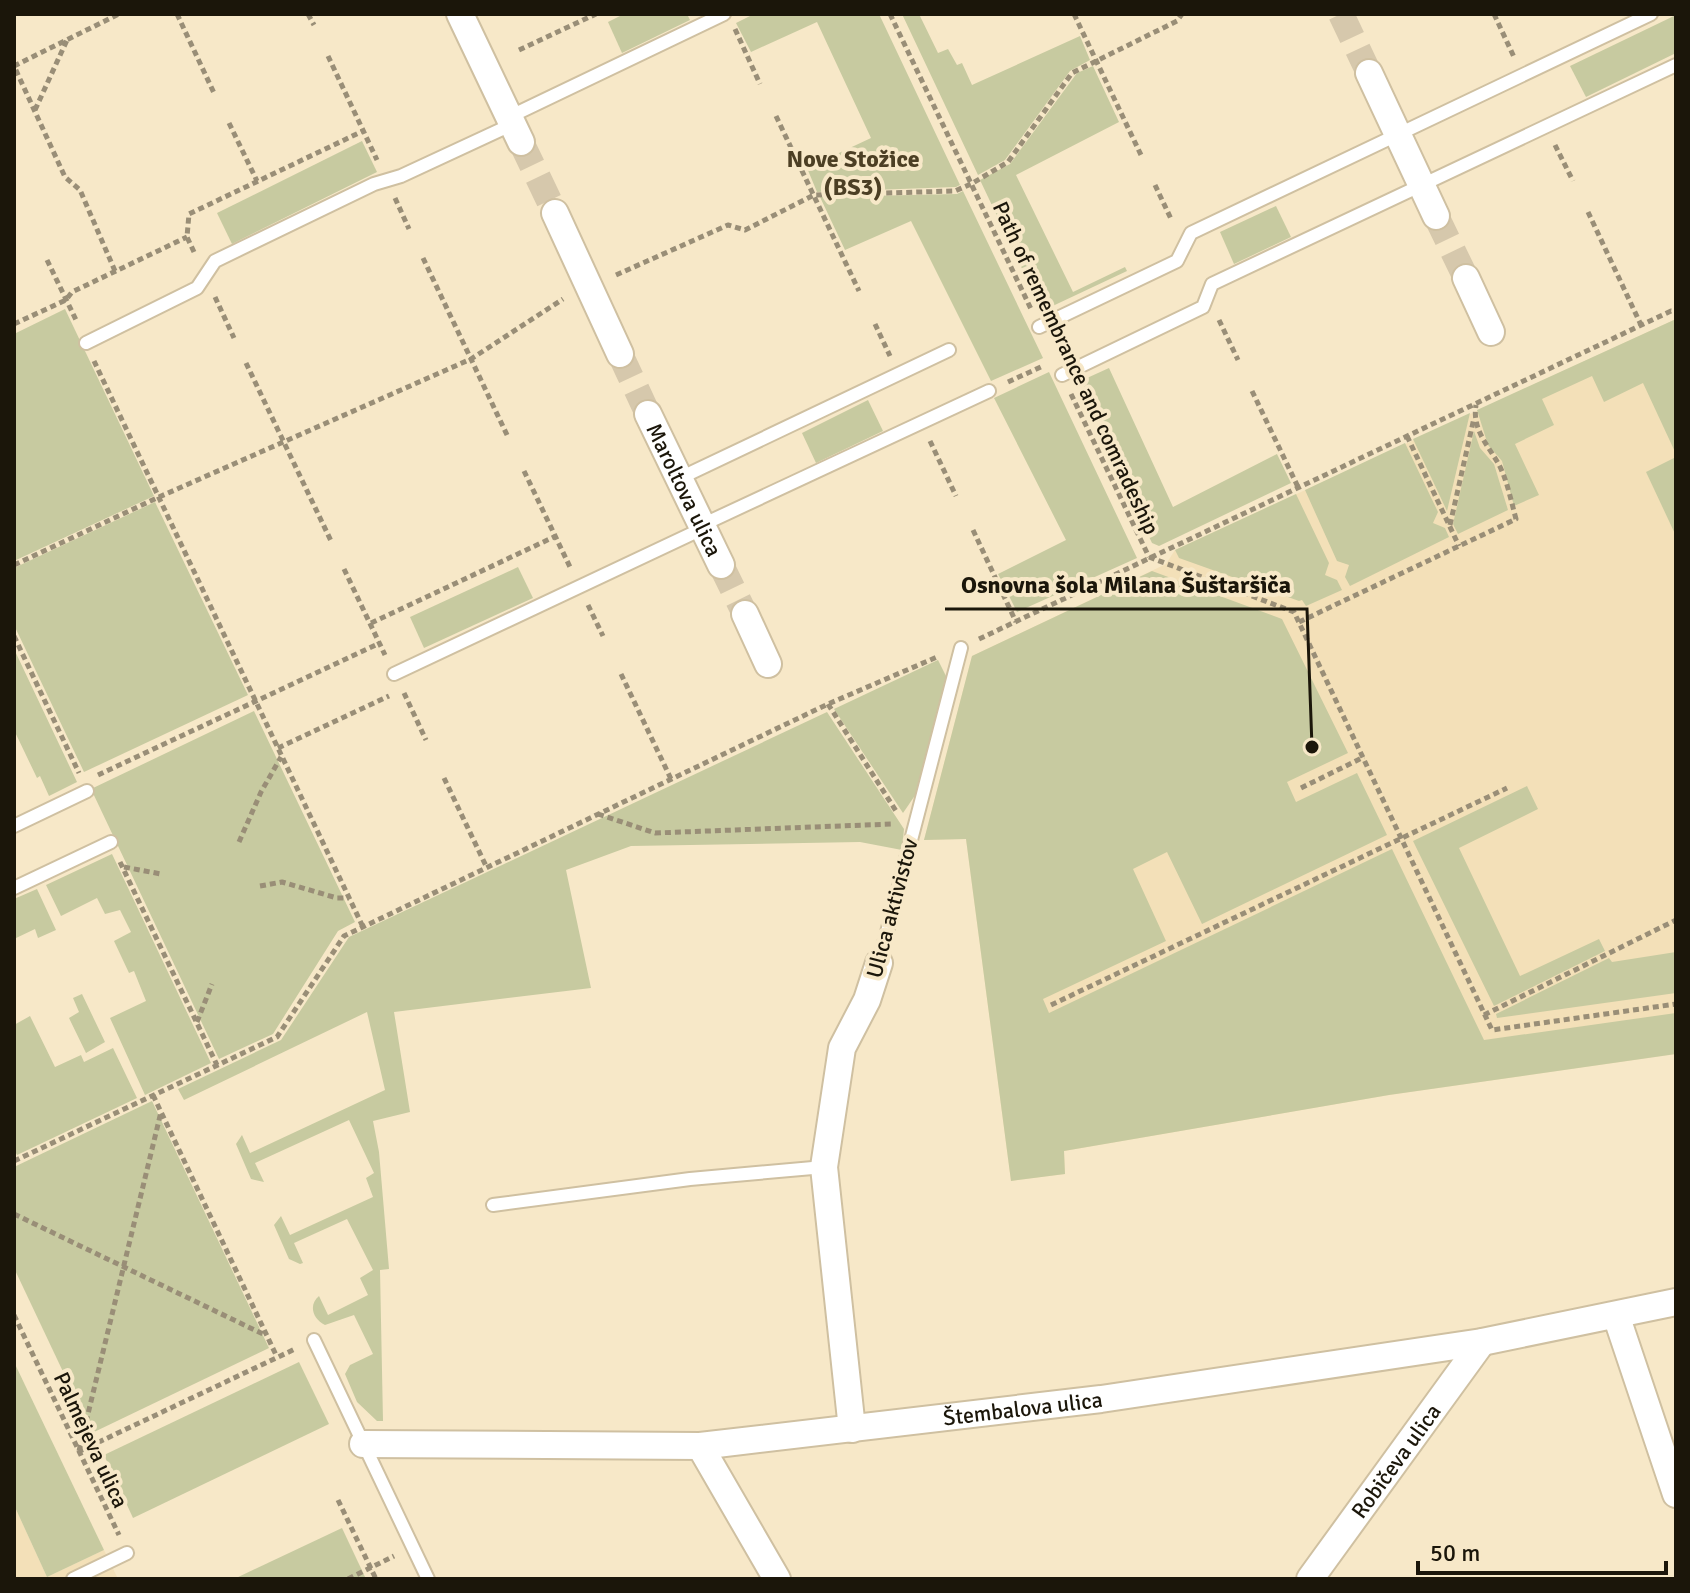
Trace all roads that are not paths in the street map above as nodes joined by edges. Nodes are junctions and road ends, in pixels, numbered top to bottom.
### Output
1 (460, 14) edge
2 (724, 14) edge
3 (1651, 14) edge
4 (1676, 65) edge
5 (1369, 73) tunnel mouth
6 (514, 128) junction
7 (1399, 136) junction
8 (1422, 185) junction
9 (555, 213) tunnel mouth
10 (1436, 216) tunnel mouth
11 (1466, 278) tunnel mouth
12 (1039, 327) road end
13 (1491, 332) dead end
14 (86, 343) road end
15 (949, 350) dead end
16 (620, 354) tunnel mouth
17 (1062, 375) road end
18 (989, 391) road end
19 (648, 414) tunnel mouth
20 (680, 478) junction
21 (703, 526) junction
22 (721, 565) tunnel mouth
23 (745, 614) tunnel mouth
24 (961, 648) road end
25 (768, 664) dead end
26 (394, 674) dead end
27 (87, 791) dead end
28 (14, 826) edge
29 (111, 842) dead end
30 (14, 888) edge
31 (879, 963) joint
32 (824, 1167) junction
33 (493, 1205) dead end
34 (1676, 1302) edge
35 (1616, 1315) junction
36 (314, 1340) road end
37 (1482, 1342) junction
38 (852, 1429) junction
39 (363, 1444) junction
40 (700, 1446) junction
41 (1676, 1494) edge
42 (127, 1553) road end
43 (73, 1579) edge
44 (428, 1579) edge
45 (777, 1579) edge
46 (1310, 1579) edge

1 - 6 street
2 - 6 lane
3 - 7 lane
4 - 8 lane
5 - 7 street
6 - 14 lane
7 - 8 street
7 - 12 lane
8 - 10 street
8 - 17 lane
9 - 16 street
11 - 13 street
15 - 20 lane
18 - 21 lane
19 - 20 street, Maroltova ulica
20 - 21 street, Maroltova ulica
21 - 22 street, Maroltova ulica
21 - 26 lane
23 - 25 street
24 - 31 lane, Ulica aktivistov
27 - 28 lane
29 - 30 lane
31 - 32 street, Ulica aktivistov
32 - 33 lane
32 - 38 street, Ulica aktivistov
34 - 35 street, Štembalova ulica
35 - 37 street, Štembalova ulica
35 - 41 street
36 - 39 lane
37 - 38 street, Štembalova ulica
37 - 46 street, Robičeva ulica
38 - 40 street, Štembalova ulica
39 - 40 street, Štembalova ulica
39 - 44 lane
40 - 45 street
42 - 43 lane

